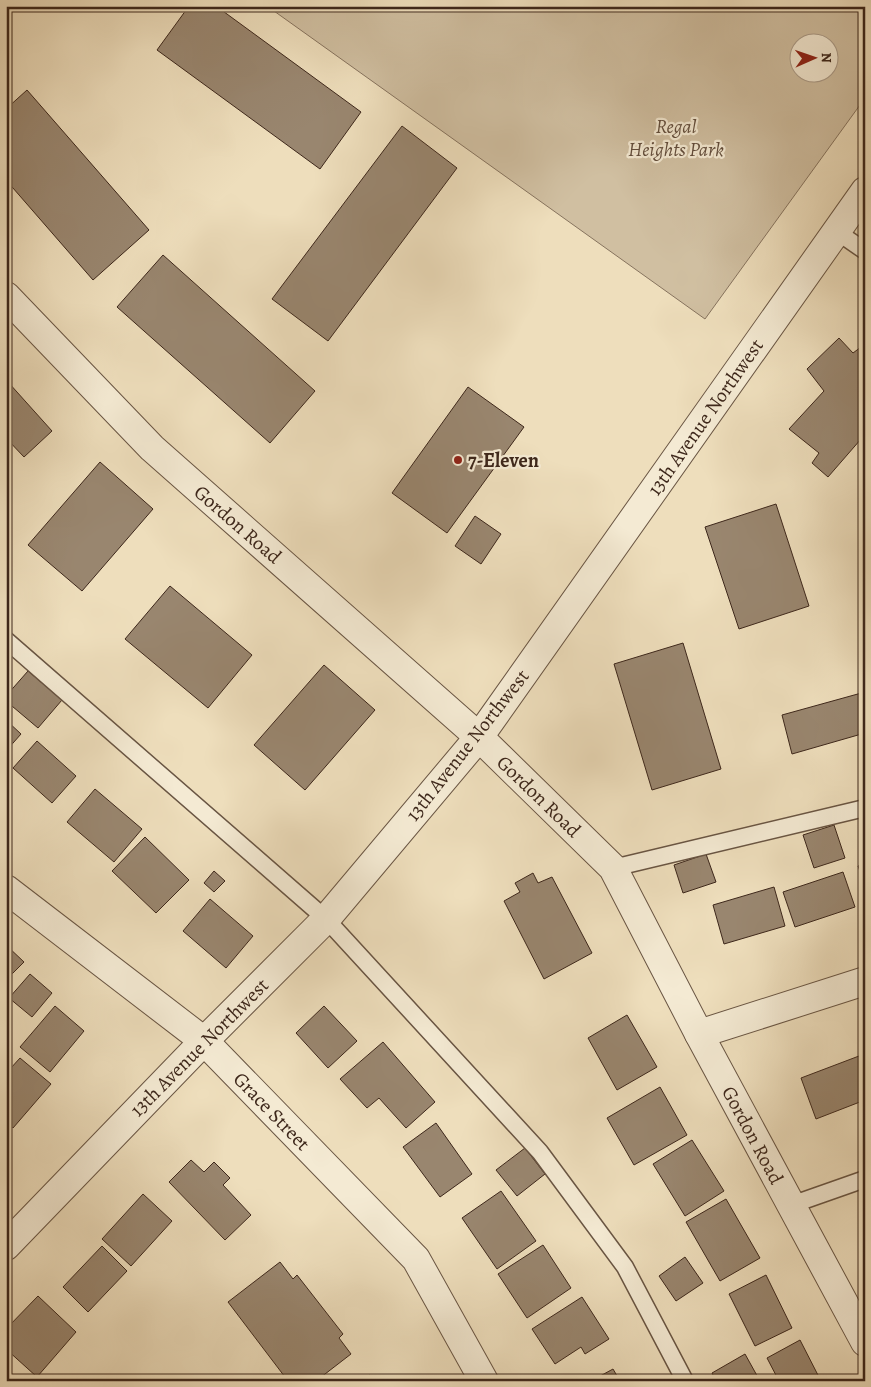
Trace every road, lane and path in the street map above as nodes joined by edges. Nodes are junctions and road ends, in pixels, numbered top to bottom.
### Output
1 (865, 191) edge
2 (836, 231) junction
3 (865, 251) edge
4 (6, 296) edge
5 (6, 640) edge
6 (479, 737) junction
7 (865, 808) edge
8 (612, 868) junction
9 (6, 888) edge
10 (326, 919) junction
11 (865, 981) edge
12 (699, 1034) junction
13 (204, 1041) junction
14 (865, 1179) edge
15 (791, 1205) junction
16 (6, 1246) edge
17 (865, 1342) edge
18 (484, 1381) edge
19 (685, 1381) edge

1 - 2 street, 13th Avenue Northwest
2 - 3 lane
2 - 6 street, 13th Avenue Northwest
4 - 6 street, Gordon Road
5 - 10 lane
6 - 8 street, Gordon Road
6 - 10 street, 13th Avenue Northwest
7 - 8 lane
8 - 12 street, Gordon Road
9 - 13 street, Grace Street
10 - 13 street, 13th Avenue Northwest
10 - 19 lane
11 - 12 street
12 - 15 street, Gordon Road
13 - 16 street, 13th Avenue Northwest
13 - 18 street, Grace Street
14 - 15 lane
15 - 17 street, Gordon Road

